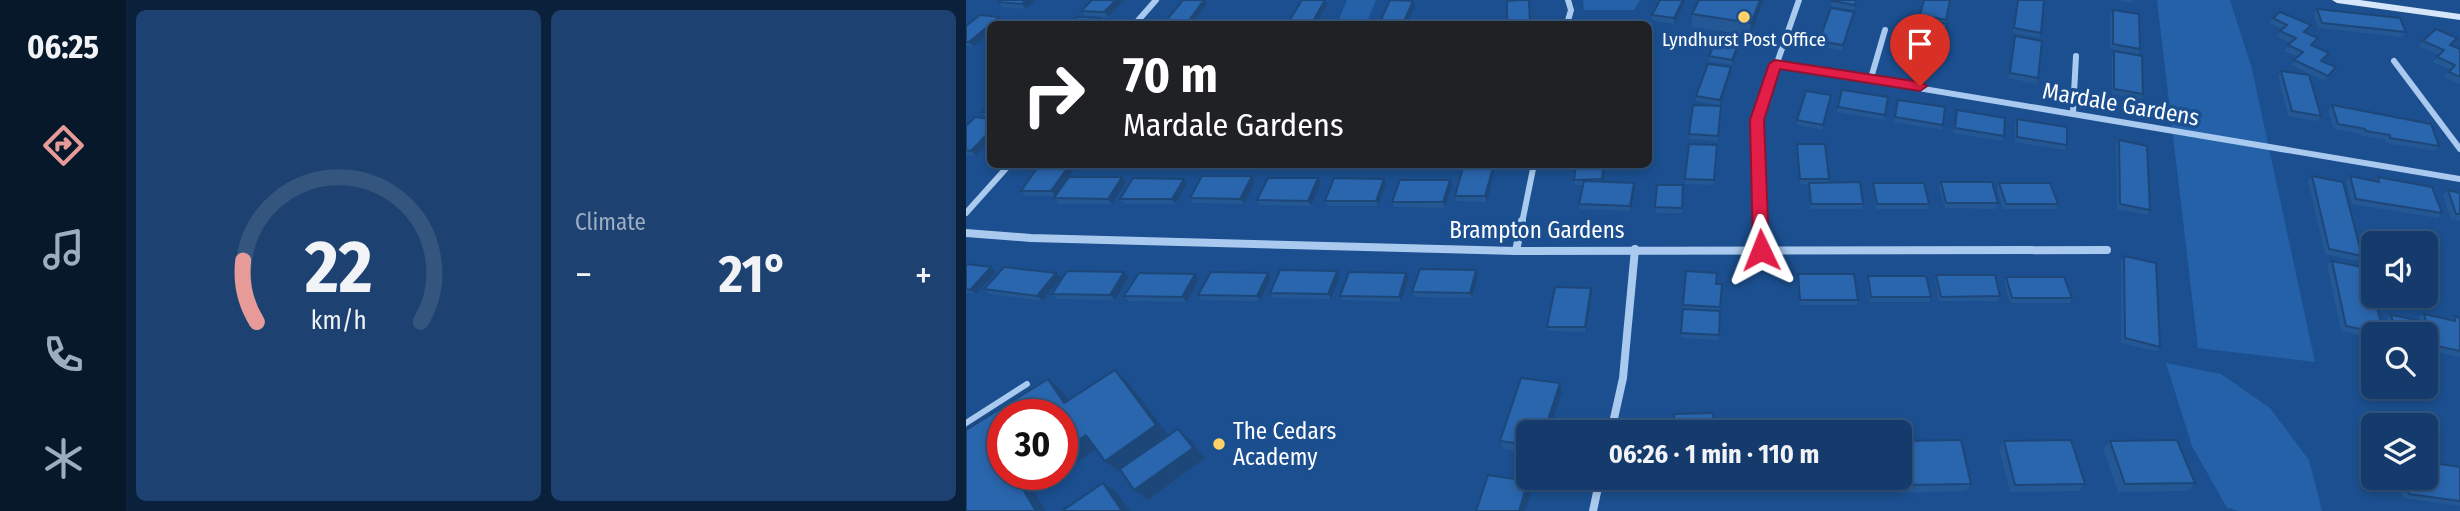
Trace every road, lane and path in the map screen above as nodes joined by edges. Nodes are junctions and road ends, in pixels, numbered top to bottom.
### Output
1 (1156, 0) edge
2 (1568, 0) edge
3 (1799, 0) edge
4 (2337, 0) edge
5 (2460, 17) edge
6 (1138, 21) edge
7 (1568, 21) edge
8 (1885, 30) dead end
9 (2076, 56) dead end
10 (2394, 61) dead end
11 (1775, 64) junction
12 (1871, 78) junction
13 (2073, 112) junction
14 (2460, 149) edge
15 (1006, 168) edge
16 (1533, 168) edge
17 (2460, 179) edge
18 (966, 213) edge
19 (966, 233) edge
20 (1635, 249) junction
21 (1761, 250) junction
22 (2107, 250) dead end
23 (1516, 251) junction
24 (1027, 384) dead end
25 (1614, 420) edge
26 (966, 423) edge
27 (1597, 490) edge
28 (1592, 511) edge

1 - 6 street
2 - 7 street
3 - 11 street
4 - 5 street
8 - 12 street
9 - 13 street
10 - 14 street
11 - 12 street, Mardale Gardens
11 - 21 street
12 - 13 street, Mardale Gardens
13 - 17 street, Mardale Gardens
15 - 18 street
16 - 23 street
19 - 23 street, Brampton Gardens
20 - 21 street, Brampton Gardens
20 - 23 street, Brampton Gardens
20 - 25 street
21 - 22 street, Brampton Gardens
24 - 26 lane
27 - 28 street

